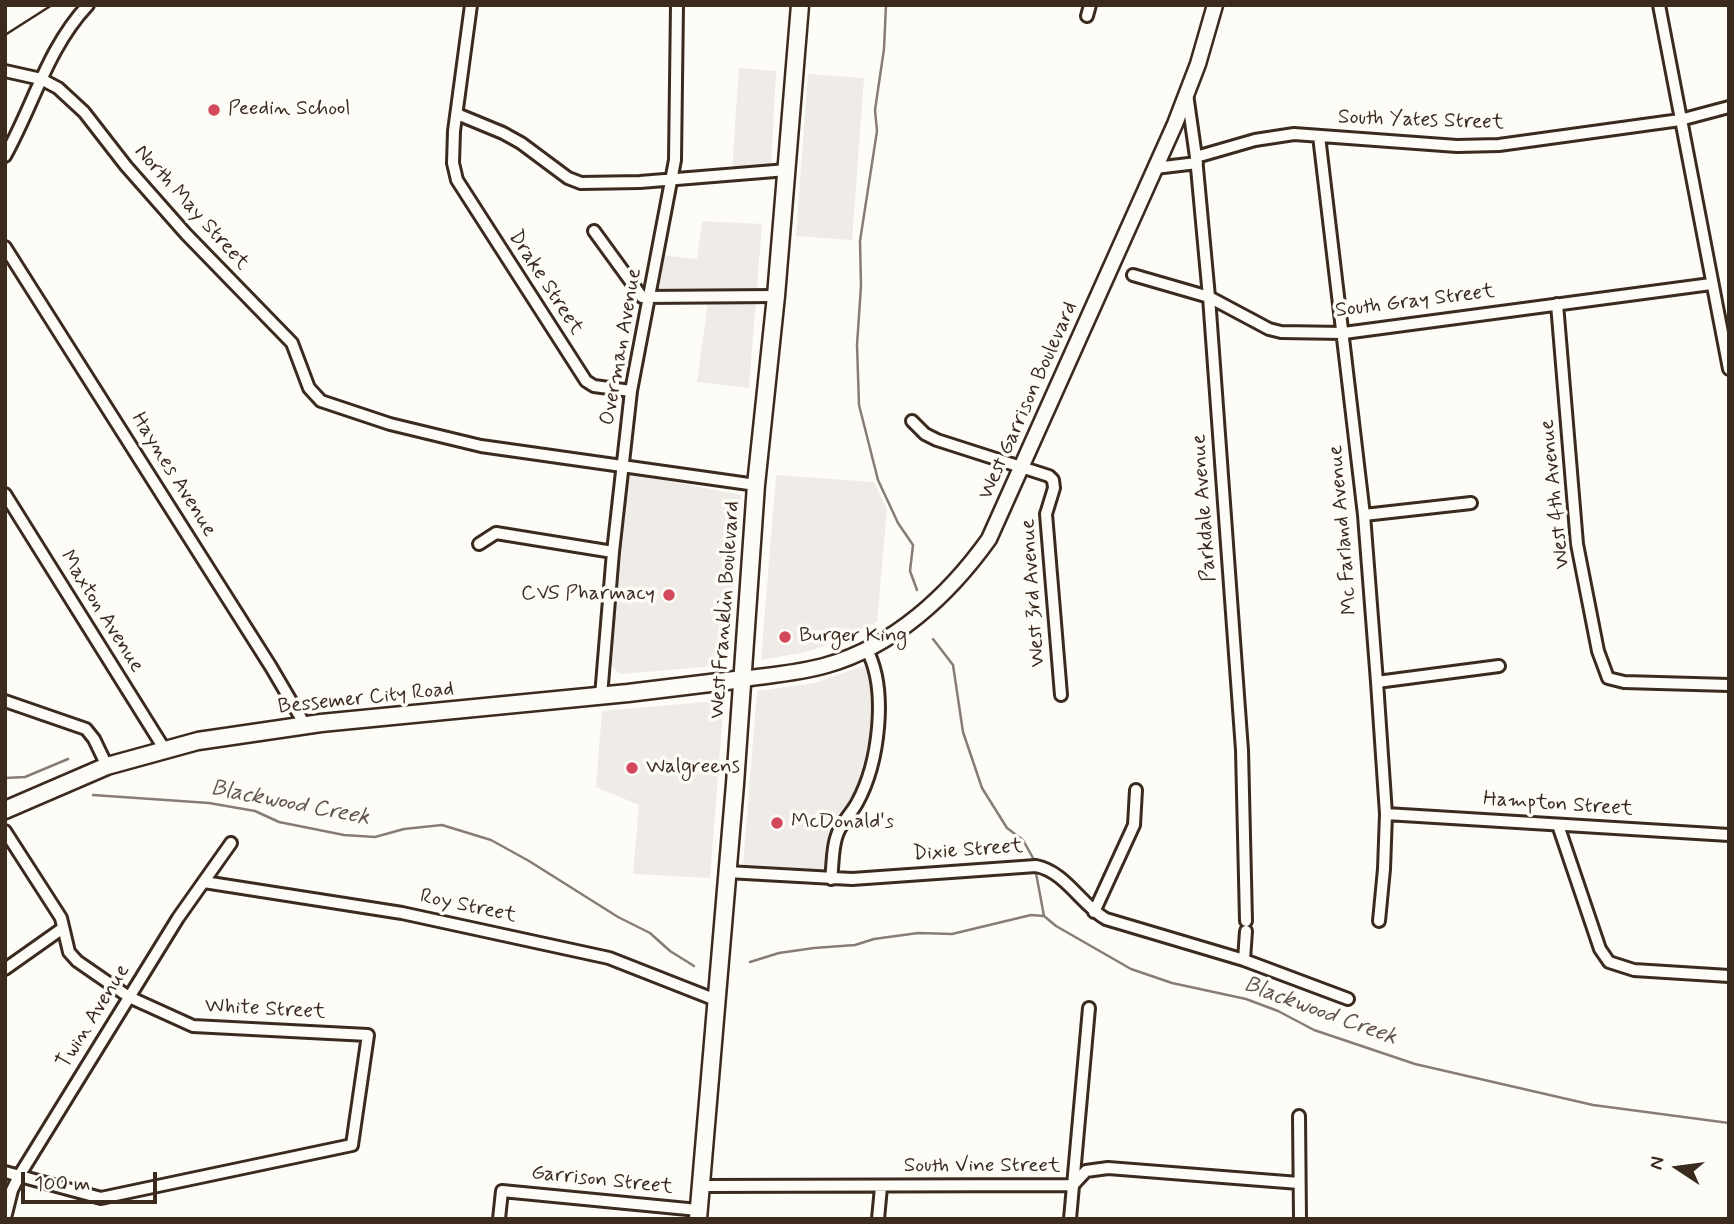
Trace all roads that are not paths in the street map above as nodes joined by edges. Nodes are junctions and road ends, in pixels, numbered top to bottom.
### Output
1 (88, 5) edge
2 (471, 5) edge
3 (677, 5) edge
4 (800, 5) edge
5 (1215, 5) edge
6 (1659, 5) edge
7 (5, 71) edge
8 (41, 79) junction
9 (1187, 94) junction
10 (1729, 107) edge
11 (457, 114) junction
12 (1680, 120) junction
13 (1319, 136) junction
14 (5, 156) edge
15 (1197, 160) junction
16 (1155, 168) junction
17 (787, 170) junction
18 (673, 180) junction
19 (594, 231) dead end
20 (5, 247) edge
21 (1133, 275) dead end
22 (1711, 284) junction
23 (776, 296) junction
24 (1209, 297) junction
25 (650, 298) junction
26 (1557, 304) junction
27 (1343, 333) junction
28 (1729, 369) edge
29 (631, 391) junction
30 (912, 421) dead end
31 (622, 466) junction
32 (1023, 468) junction
33 (756, 485) junction
34 (5, 494) edge
35 (1471, 503) dead end
36 (1364, 515) junction
37 (479, 544) dead end
38 (612, 552) junction
39 (867, 650) junction
40 (1499, 666) dead end
41 (743, 679) junction
42 (1377, 682) junction
43 (1729, 685) edge
44 (1061, 695) dead end
45 (601, 696) junction
46 (5, 701) edge
47 (305, 725) junction
48 (165, 750) junction
49 (107, 766) junction
50 (1136, 790) dead end
51 (5, 810) edge
52 (1386, 814) junction
53 (1558, 825) junction
54 (5, 831) edge
55 (1729, 835) edge
56 (231, 843) dead end
57 (727, 872) junction
58 (831, 878) junction
59 (204, 881) junction
60 (1094, 912) junction
61 (1379, 921) dead end
62 (63, 928) junction
63 (1244, 960) junction
64 (5, 969) edge
65 (1729, 976) edge
66 (129, 997) junction
67 (1348, 999) dead end
68 (716, 1000) junction
69 (1089, 1008) dead end
70 (1299, 1116) dead end
71 (5, 1172) edge
72 (19, 1176) junction
73 (1299, 1183) junction
74 (1073, 1185) junction
75 (701, 1186) junction
76 (881, 1187) junction
77 (698, 1214) edge
78 (5, 1218) edge
79 (499, 1219) edge
80 (878, 1219) edge
81 (1070, 1219) edge
82 (1300, 1219) edge

1 - 8 street
2 - 11 street
3 - 18 street, Overman Avenue
4 - 17 main road, West Franklin Boulevard
5 - 9 main road, West Garrison Boulevard
6 - 12 street
7 - 8 street, North May Street
8 - 14 street
8 - 31 street, North May Street
9 - 15 street, Parkdale Avenue
9 - 16 main road, West Garrison Boulevard
10 - 12 street, South Yates Street
11 - 18 street
11 - 29 street, Drake Street
12 - 13 street, South Yates Street
12 - 22 street
13 - 15 street, South Yates Street
13 - 27 street, Mc Farland Avenue
15 - 16 street, South Yates Street
15 - 24 street, Parkdale Avenue
16 - 32 main road, West Garrison Boulevard
17 - 18 street
17 - 23 main road, West Franklin Boulevard
18 - 25 street, Overman Avenue
19 - 25 street
20 - 47 street, Haynes Avenue
21 - 24 street, South Gray Street
22 - 26 street, South Gray Street
22 - 28 street
23 - 25 street
23 - 33 main road, West Franklin Boulevard
24 - 27 street, South Gray Street
24 - 63 street, Parkdale Avenue
25 - 29 street, Overman Avenue
26 - 27 street, South Gray Street
26 - 43 street, West 4th Avenue
27 - 36 street, Mc Farland Avenue
29 - 31 street, Overman Avenue
30 - 32 street
31 - 33 street
31 - 38 street, Overman Avenue
32 - 39 main road, West Garrison Boulevard
32 - 44 street, West 3rd Avenue
33 - 41 main road, West Franklin Boulevard
34 - 48 street, Maxton Avenue
35 - 36 street
36 - 42 street, Mc Farland Avenue
37 - 38 street
38 - 45 street, Overman Avenue
39 - 41 main road, West Garrison Boulevard
39 - 58 street
40 - 42 street
41 - 45 main road, Bessemer City Road
41 - 57 main road, West Franklin Boulevard
42 - 52 street, Mc Farland Avenue
45 - 47 main road, Bessemer City Road
46 - 49 street
47 - 48 main road, Bessemer City Road
48 - 49 main road, Bessemer City Road
49 - 51 main road, Bessemer City Road
50 - 60 street
52 - 53 street, Hampton Street
52 - 61 street, Mc Farland Avenue
53 - 55 street, Hampton Street
53 - 65 street
54 - 62 street, White Street
56 - 59 street, Twin Avenue
57 - 58 street, Dixie Street
57 - 68 main road, West Franklin Boulevard
58 - 60 street, Dixie Street
59 - 66 street, Twin Avenue
59 - 68 street, Roy Street
60 - 63 street, Dixie Street
62 - 64 street
62 - 66 street, White Street
63 - 67 street, Dixie Street
66 - 72 street, Twin Avenue
66 - 72 street, White Street
68 - 75 main road, West Franklin Boulevard
69 - 74 street
70 - 73 street
71 - 72 street
72 - 78 street, Twin Avenue
73 - 74 street, South Vine Street
73 - 82 street
74 - 76 street, South Vine Street
74 - 81 street
75 - 76 street, South Vine Street
75 - 77 main road, West Franklin Boulevard
76 - 80 street
77 - 79 street, Garrison Street

